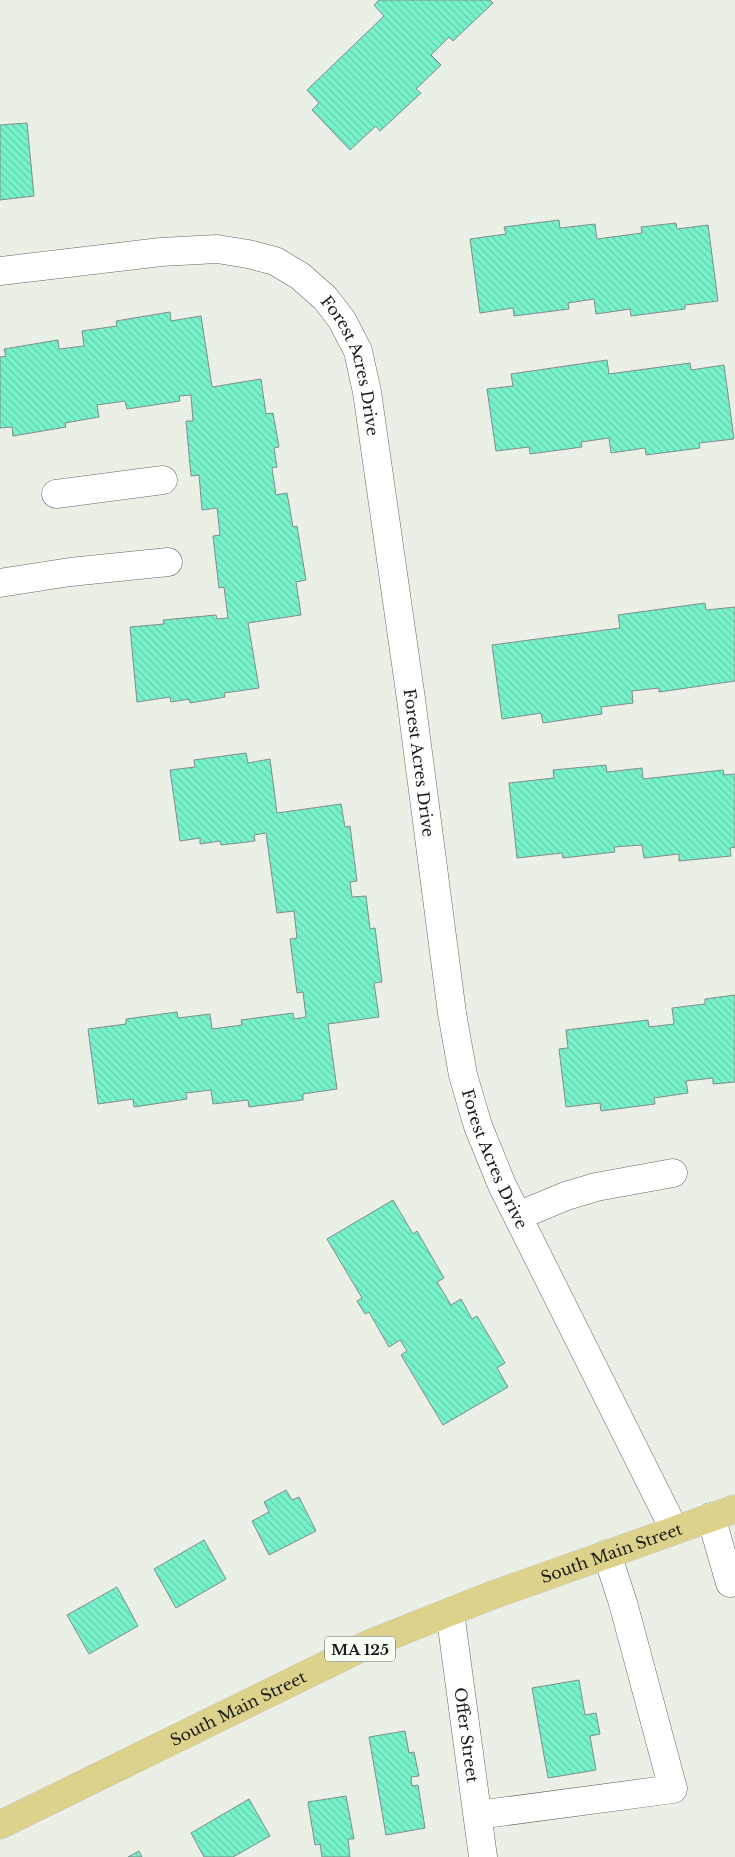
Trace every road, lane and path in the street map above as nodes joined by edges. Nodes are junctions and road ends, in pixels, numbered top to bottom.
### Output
1 (0, 271) edge
2 (164, 480) dead end
3 (56, 494) dead end
4 (168, 562) dead end
5 (0, 583) edge
6 (673, 1173) dead end
7 (518, 1216) junction
8 (723, 1513) edge
9 (674, 1529) junction
10 (607, 1554) junction
11 (735, 1582) edge
12 (450, 1612) junction
13 (478, 1815) junction
14 (0, 1825) edge
15 (484, 1857) edge

1 - 7 street, Forest Acres Drive
2 - 3 street
4 - 5 street
6 - 7 street
7 - 9 street, Forest Acres Drive
8 - 9 main road, South Main Street / MA 125
8 - 11 street
9 - 10 main road, South Main Street / MA 125
10 - 12 main road, South Main Street / MA 125
10 - 13 street
12 - 13 street, Offer Street
12 - 14 main road, South Main Street / MA 125
13 - 15 street, Offer Street

